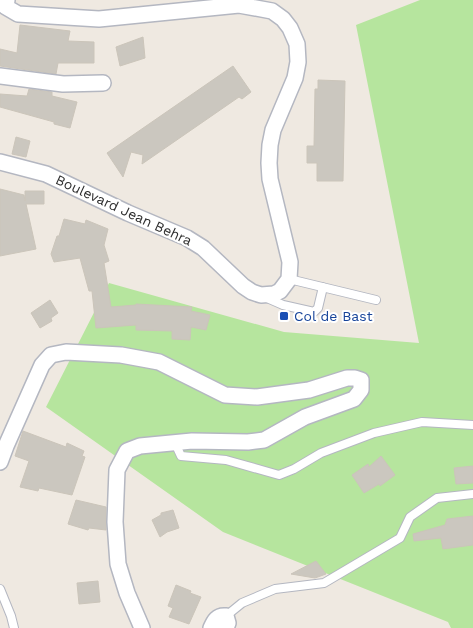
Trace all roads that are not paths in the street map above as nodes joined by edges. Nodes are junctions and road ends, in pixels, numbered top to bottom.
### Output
1 (7, 0) edge
2 (0, 76) edge
3 (102, 83) dead end
4 (0, 162) edge
5 (288, 279) junction
6 (323, 287) junction
7 (261, 295) junction
8 (376, 300) dead end
9 (473, 424) edge
10 (175, 443) junction
11 (0, 462) edge
12 (473, 494) edge
13 (0, 589) edge
14 (226, 622) edge
15 (14, 628) edge
16 (142, 628) edge
17 (210, 628) edge

1 - 5 street
2 - 3 street
4 - 7 street, Boulevard Jean Behra
5 - 6 lane
5 - 7 street
6 - 7 lane
6 - 8 lane
9 - 10 lane
10 - 11 street
10 - 16 street
12 - 14 lane
13 - 15 lane
14 - 17 street

